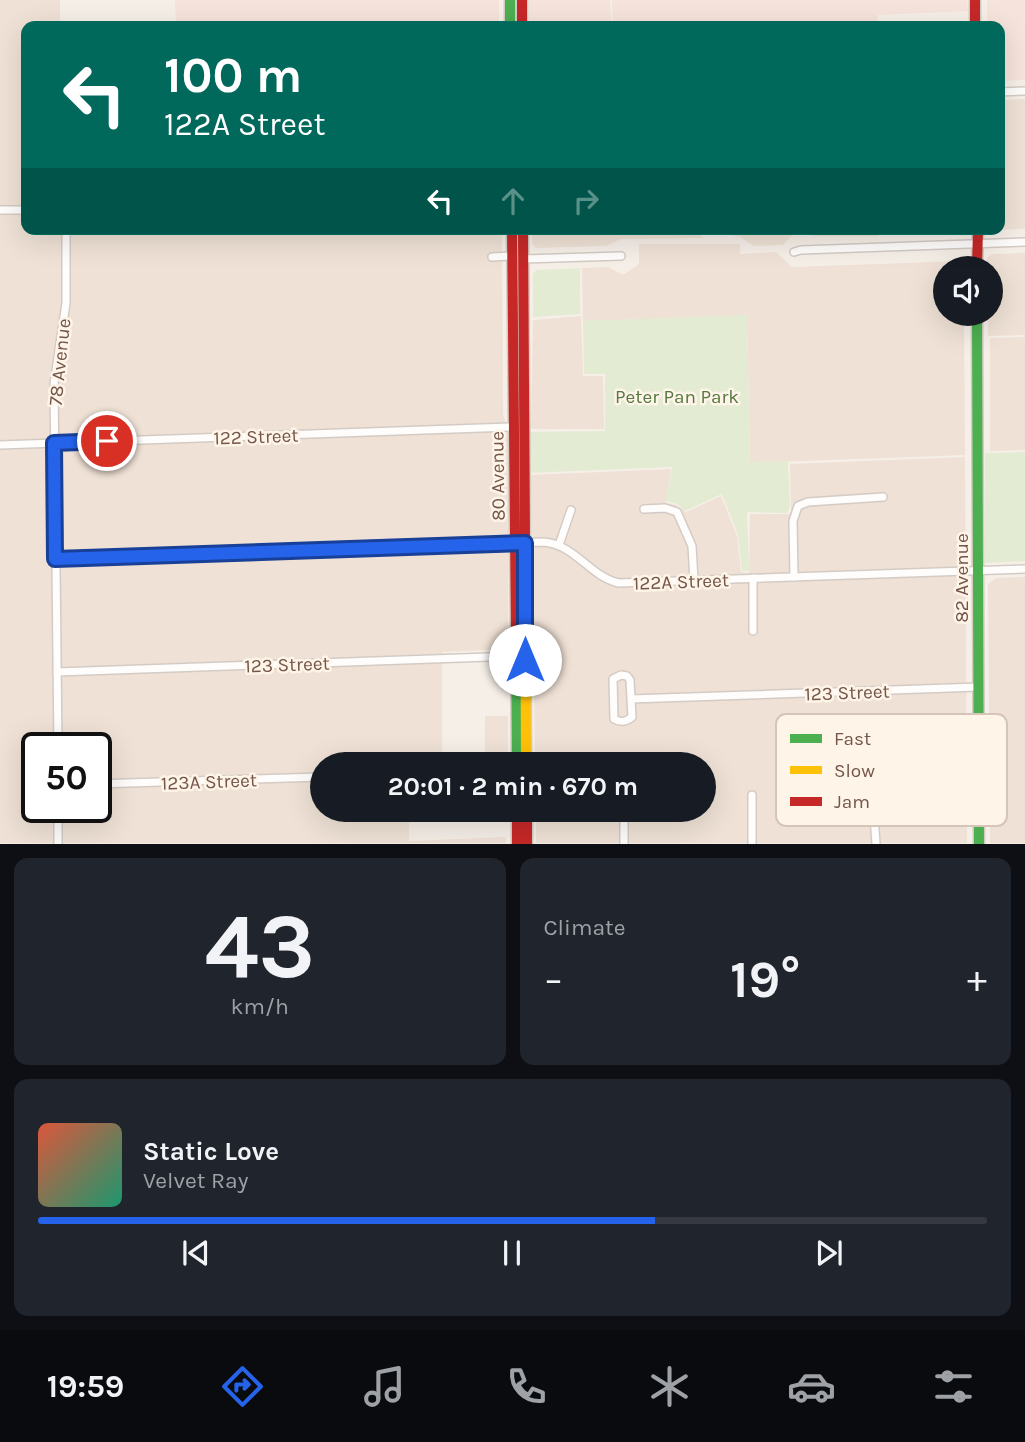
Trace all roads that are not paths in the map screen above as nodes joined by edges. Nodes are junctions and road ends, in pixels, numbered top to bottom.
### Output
1 (510, 0) edge
2 (522, 0) edge
3 (975, 0) edge
4 (510, 21) edge
5 (522, 21) edge
6 (975, 21) edge
7 (1025, 91) edge
8 (1005, 92) edge
9 (0, 210) edge
10 (21, 210) edge
11 (66, 235) edge
12 (512, 235) edge
13 (520, 235) edge
14 (978, 235) edge
15 (1025, 242) edge
16 (978, 243) junction
17 (794, 252) dead end
18 (512, 256) junction
19 (621, 256) dead end
20 (977, 256) edge
21 (492, 257) dead end
22 (523, 259) junction
23 (977, 326) edge
24 (523, 336) junction
25 (513, 427) junction
26 (54, 443) junction
27 (0, 445) edge
28 (883, 497) dead end
29 (644, 509) dead end
30 (571, 510) dead end
31 (520, 543) junction
32 (559, 545) junction
33 (55, 559) junction
34 (1025, 569) edge
35 (979, 571) junction
36 (753, 578) junction
37 (794, 578) junction
38 (694, 580) junction
39 (753, 631) dead end
40 (517, 656) junction
41 (57, 672) junction
42 (526, 686) junction
43 (979, 687) junction
44 (631, 699) junction
45 (979, 714) edge
46 (58, 732) edge
47 (517, 752) edge
48 (526, 752) edge
49 (310, 777) edge
50 (112, 784) edge
51 (752, 795) dead end
52 (517, 822) edge
53 (527, 822) edge
54 (624, 822) edge
55 (58, 823) edge
56 (875, 826) edge
57 (979, 826) edge
58 (58, 844) edge
59 (517, 844) edge
60 (527, 844) edge
61 (624, 844) edge
62 (752, 844) edge
63 (876, 844) edge
64 (979, 844) edge

1 - 4 main road
2 - 5 main road
3 - 6 main road
7 - 8 street
9 - 10 street
11 - 26 street, 78 Avenue
12 - 18 main road, 80 Avenue
13 - 22 main road, 80 Avenue
14 - 16 main road
15 - 16 street
16 - 17 street
16 - 20 main road
18 - 21 street
18 - 24 main road
18 - 25 main road, 80 Avenue
19 - 22 street
22 - 24 main road, 80 Avenue
23 - 35 main road, 82 Avenue
24 - 31 main road, 80 Avenue
25 - 26 street, 122 Street
25 - 31 main road, 80 Avenue
26 - 27 street, 122 Street
26 - 33 street, 78 Avenue
28 - 37 street
29 - 38 street
30 - 32 street
31 - 32 street
31 - 33 street
31 - 40 main road, 80 Avenue
31 - 42 main road, 80 Avenue
32 - 38 street, 122A Street
33 - 41 street, 78 Avenue
34 - 35 street, 122A Street
35 - 37 street, 122A Street
35 - 43 main road, 82 Avenue
36 - 37 street, 122A Street
36 - 38 street, 122A Street
36 - 39 street
40 - 41 street, 123 Street
40 - 42 main road
40 - 47 main road, 80 Avenue
41 - 46 street, 78 Avenue
42 - 48 main road, 80 Avenue
43 - 44 street, 123 Street
43 - 45 main road, 82 Avenue
44 - 44 street
49 - 50 street, 123A Street
51 - 62 street
52 - 59 main road
53 - 60 main road
54 - 61 street
55 - 58 street
56 - 63 street
57 - 64 main road, 82 Avenue

